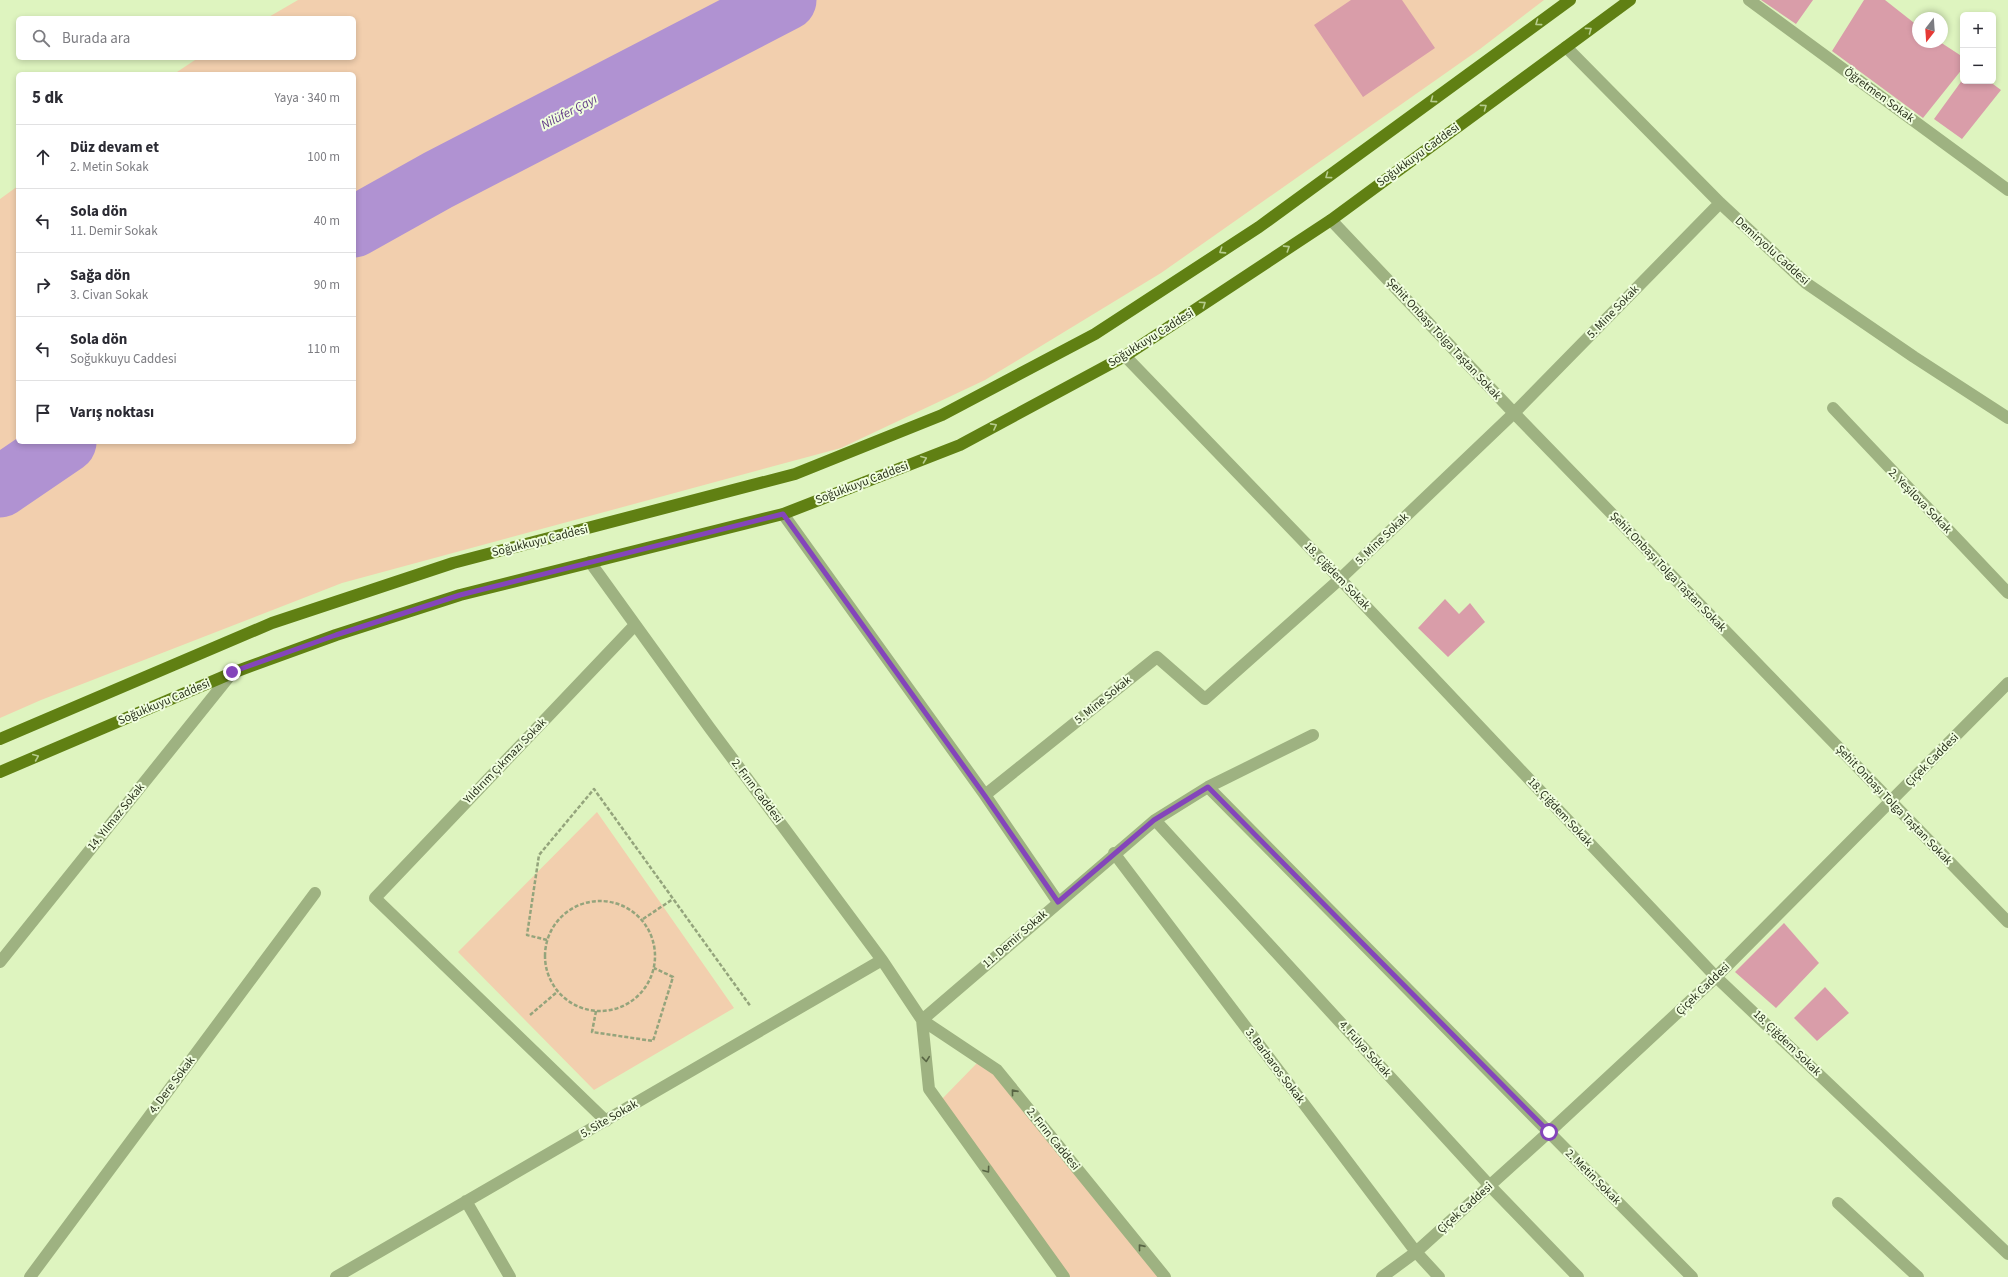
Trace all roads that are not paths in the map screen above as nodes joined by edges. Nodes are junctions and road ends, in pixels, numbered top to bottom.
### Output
1 (1570, 0) edge
2 (1630, 0) edge
3 (1749, 0) edge
4 (1566, 47) junction
5 (2008, 190) edge
6 (1720, 203) junction
7 (1331, 220) junction
8 (1125, 356) junction
9 (1833, 408) dead end
10 (1514, 413) junction
11 (2008, 418) edge
12 (783, 514) junction
13 (590, 562) junction
14 (1340, 579) junction
15 (2008, 593) edge
16 (635, 625) junction
17 (232, 672) junction
18 (2008, 684) edge
19 (1312, 735) dead end
20 (0, 739) edge
21 (0, 772) edge
22 (1208, 787) junction
23 (985, 796) junction
24 (1891, 802) junction
25 (1154, 820) junction
26 (1114, 853) junction
27 (315, 893) dead end
28 (1058, 902) junction
29 (2008, 922) edge
30 (882, 960) junction
31 (0, 962) edge
32 (1716, 977) junction
33 (922, 1020) junction
34 (606, 1121) junction
35 (1549, 1132) junction
36 (1490, 1186) junction
37 (466, 1201) junction
38 (1838, 1203) dead end
39 (1416, 1252) junction
40 (2008, 1254) edge
41 (30, 1277) edge
42 (336, 1277) edge
43 (510, 1277) edge
44 (1064, 1277) edge
45 (1165, 1277) edge
46 (1382, 1277) edge
47 (1439, 1277) edge
48 (1578, 1277) edge
49 (1692, 1277) edge
50 (1918, 1277) edge

1 -> 20 main road, Soğukkuyu Caddesi
4 -> 2 main road, Soğukkuyu Caddesi
3 - 5 street, Öğretmen Sokak
4 - 6 street, Demiryolu Caddesi
7 -> 4 main road, Soğukkuyu Caddesi
6 - 10 street, 5. Mine Sokak
6 - 11 street, Demiryolu Caddesi
8 -> 7 main road, Soğukkuyu Caddesi
7 - 10 street, Şehit Onbaşı Tolga Taştan Sokak
12 -> 8 main road, Soğukkuyu Caddesi
8 - 14 street, 18. Çiğdem Sokak
9 - 15 street, 2. Yeşilova Sokak
10 - 14 street, 5. Mine Sokak
10 - 24 street, Şehit Onbaşı Tolga Taştan Sokak
12 - 13 main road, Soğukkuyu Caddesi
12 - 23 street
13 - 16 street, 2. Fırın Caddesi
13 - 17 main road, Soğukkuyu Caddesi
14 - 23 street, 5. Mine Sokak
14 - 32 street, 18. Çiğdem Sokak
16 - 30 street, 2. Fırın Caddesi
16 - 34 street, Yıldırım Çıkmazı Sokak
21 -> 17 main road, Soğukkuyu Caddesi
17 - 31 street, 14. Yılmaz Sokak
18 - 24 street, Çiçek Caddesi
19 - 22 street, 11. Demir Sokak
22 - 25 street, 11. Demir Sokak
22 - 35 street, 2. Metin Sokak
23 - 28 street
24 - 29 street, Şehit Onbaşı Tolga Taştan Sokak
24 - 32 street, Çiçek Caddesi
25 - 26 street, 11. Demir Sokak
25 - 36 street, 4. Fulya Sokak
26 - 28 street, 11. Demir Sokak
26 - 39 street, 3. Barbaros Sokak
27 - 41 street, 4. Dere Sokak
28 - 33 street, 11. Demir Sokak
30 - 33 street, 2. Fırın Caddesi
30 - 34 street, 5. Site Sokak
32 - 35 street, Çiçek Caddesi
32 - 40 street, 18. Çiğdem Sokak
33 -> 44 street, 2. Fırın Caddesi
45 -> 33 street, 2. Fırın Caddesi
34 - 37 street, 5. Site Sokak
35 - 36 street, Çiçek Caddesi
35 - 49 street, 2. Metin Sokak
36 - 39 street, Çiçek Caddesi
36 - 48 street, 4. Fulya Sokak
37 - 42 street, 5. Site Sokak
37 - 43 street
38 - 50 street
39 - 46 street, Çiçek Caddesi
39 - 47 street, 3. Barbaros Sokak

